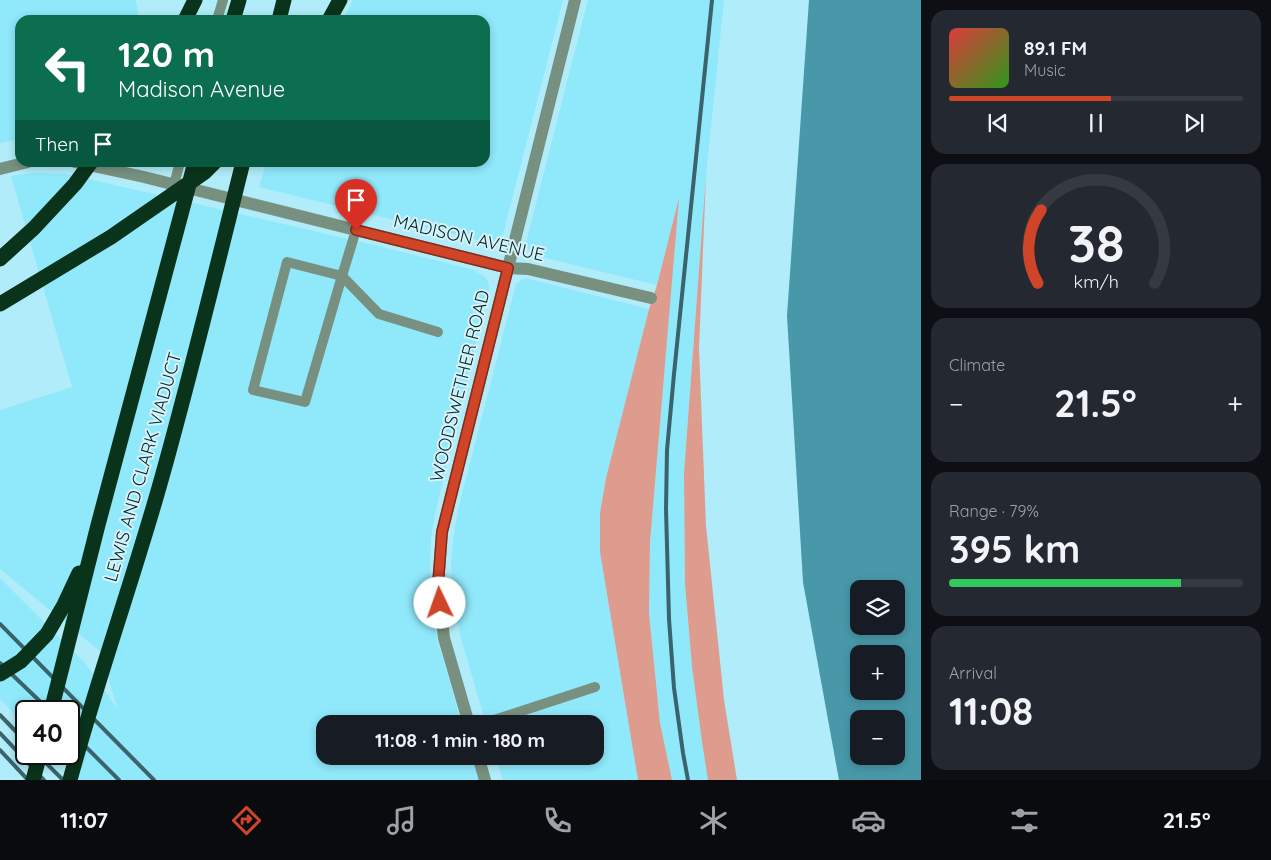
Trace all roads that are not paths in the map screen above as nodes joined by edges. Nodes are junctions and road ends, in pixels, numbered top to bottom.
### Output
1 (195, 0) edge
2 (223, 0) edge
3 (239, 0) edge
4 (284, 0) edge
5 (340, 0) edge
6 (574, 0) edge
7 (187, 15) edge
8 (219, 15) edge
9 (234, 15) edge
10 (280, 15) edge
11 (332, 15) edge
12 (15, 165) edge
13 (87, 167) edge
14 (98, 167) edge
15 (179, 167) edge
16 (194, 167) edge
17 (210, 167) edge
18 (242, 167) edge
19 (0, 169) edge
20 (174, 185) junction
21 (356, 230) junction
22 (0, 259) edge
23 (508, 268) junction
24 (342, 276) junction
25 (651, 298) dead end
26 (0, 304) edge
27 (438, 332) dead end
28 (98, 525) junction
29 (0, 674) edge
30 (595, 687) dead end
31 (54, 700) edge
32 (466, 715) edge
33 (509, 715) edge
34 (37, 765) edge
35 (481, 765) edge
36 (33, 780) edge
37 (70, 780) edge
38 (485, 780) edge

1 - 7 highway
2 - 8 lane
3 - 9 highway
4 - 10 highway
5 - 11 highway
6 - 23 street, WOODSWETHER ROAD
12 - 19 street
13 - 22 highway, bridge
14 - 20 street, MADISON AVENUE
15 - 20 lane
16 - 28 highway, bridge
17 - 26 highway, bridge
18 - 37 highway, LEWIS AND CLARK VIADUCT, bridge
20 - 21 street, MADISON AVENUE
21 - 23 street, MADISON AVENUE
21 - 24 lane
23 - 25 street, MADISON AVENUE
23 - 32 street, WOODSWETHER ROAD
24 - 24 lane
24 - 27 lane
28 - 29 highway, bridge
28 - 31 highway, bridge
30 - 33 lane
34 - 36 highway, bridge
35 - 38 street

